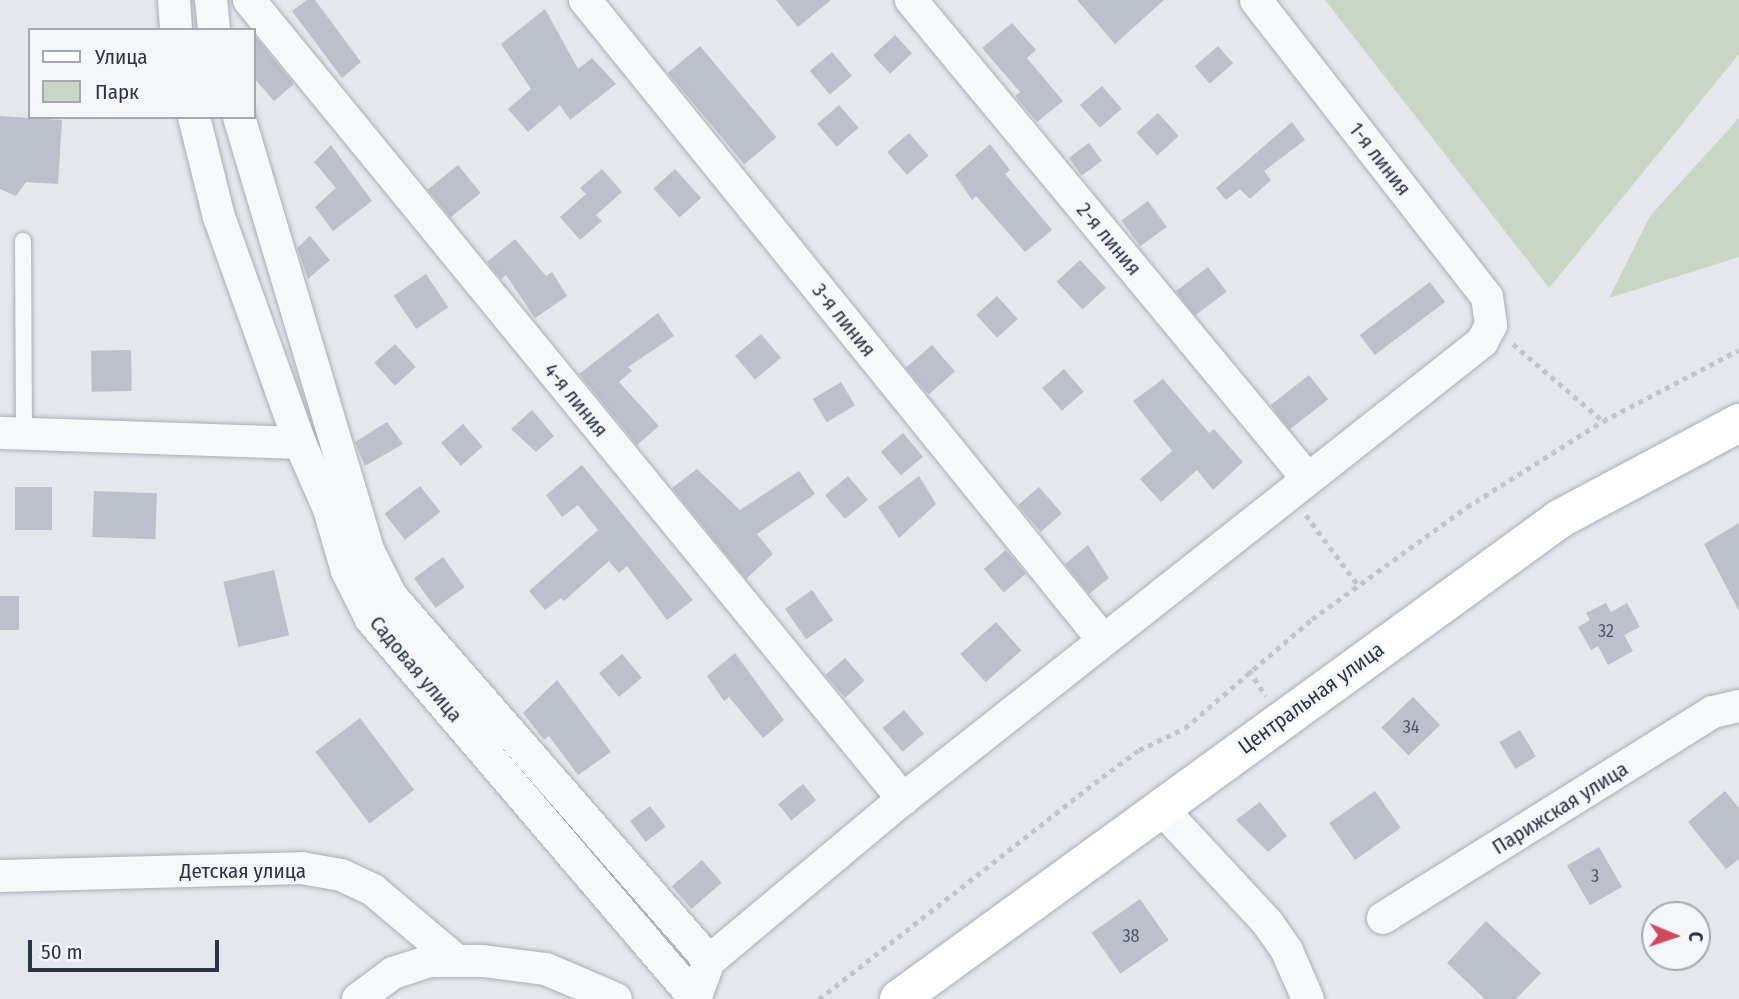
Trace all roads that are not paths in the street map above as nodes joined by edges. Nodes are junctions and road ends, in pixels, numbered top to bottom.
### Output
1 (174, 0) edge
2 (211, 0) edge
3 (249, 0) edge
4 (585, 0) edge
5 (911, 0) edge
6 (1256, 0) edge
7 (176, 28) edge
8 (214, 28) edge
9 (194, 119) edge
10 (240, 119) edge
11 (23, 241) dead end
12 (1739, 423) edge
13 (12, 433) edge
14 (300, 443) junction
15 (1298, 485) junction
16 (1104, 640) junction
17 (1739, 706) edge
18 (903, 799) junction
19 (1161, 808) junction
20 (0, 876) edge
21 (1383, 918) dead end
22 (457, 961) junction
23 (709, 961) junction
24 (358, 999) edge
25 (616, 999) edge
26 (695, 999) edge
27 (899, 999) edge
28 (1308, 999) edge

1 - 7 street
2 - 8 street
3 - 18 street, 4-я линия
4 - 16 street, 3-я линия
5 - 15 street, 2-я линия
6 - 15 street, 1-я линия
9 - 14 street, Садовая улица
10 - 23 street
11 - 13 lane
12 - 19 main road, Центральная улица
13 - 14 street
14 - 26 street, Садовая улица
15 - 16 street
16 - 18 street
17 - 21 street, Парижская улица
18 - 23 street
19 - 27 main road, Центральная улица
19 - 28 street
20 - 22 street, Детская улица
22 - 24 street
22 - 25 street
23 - 26 street

